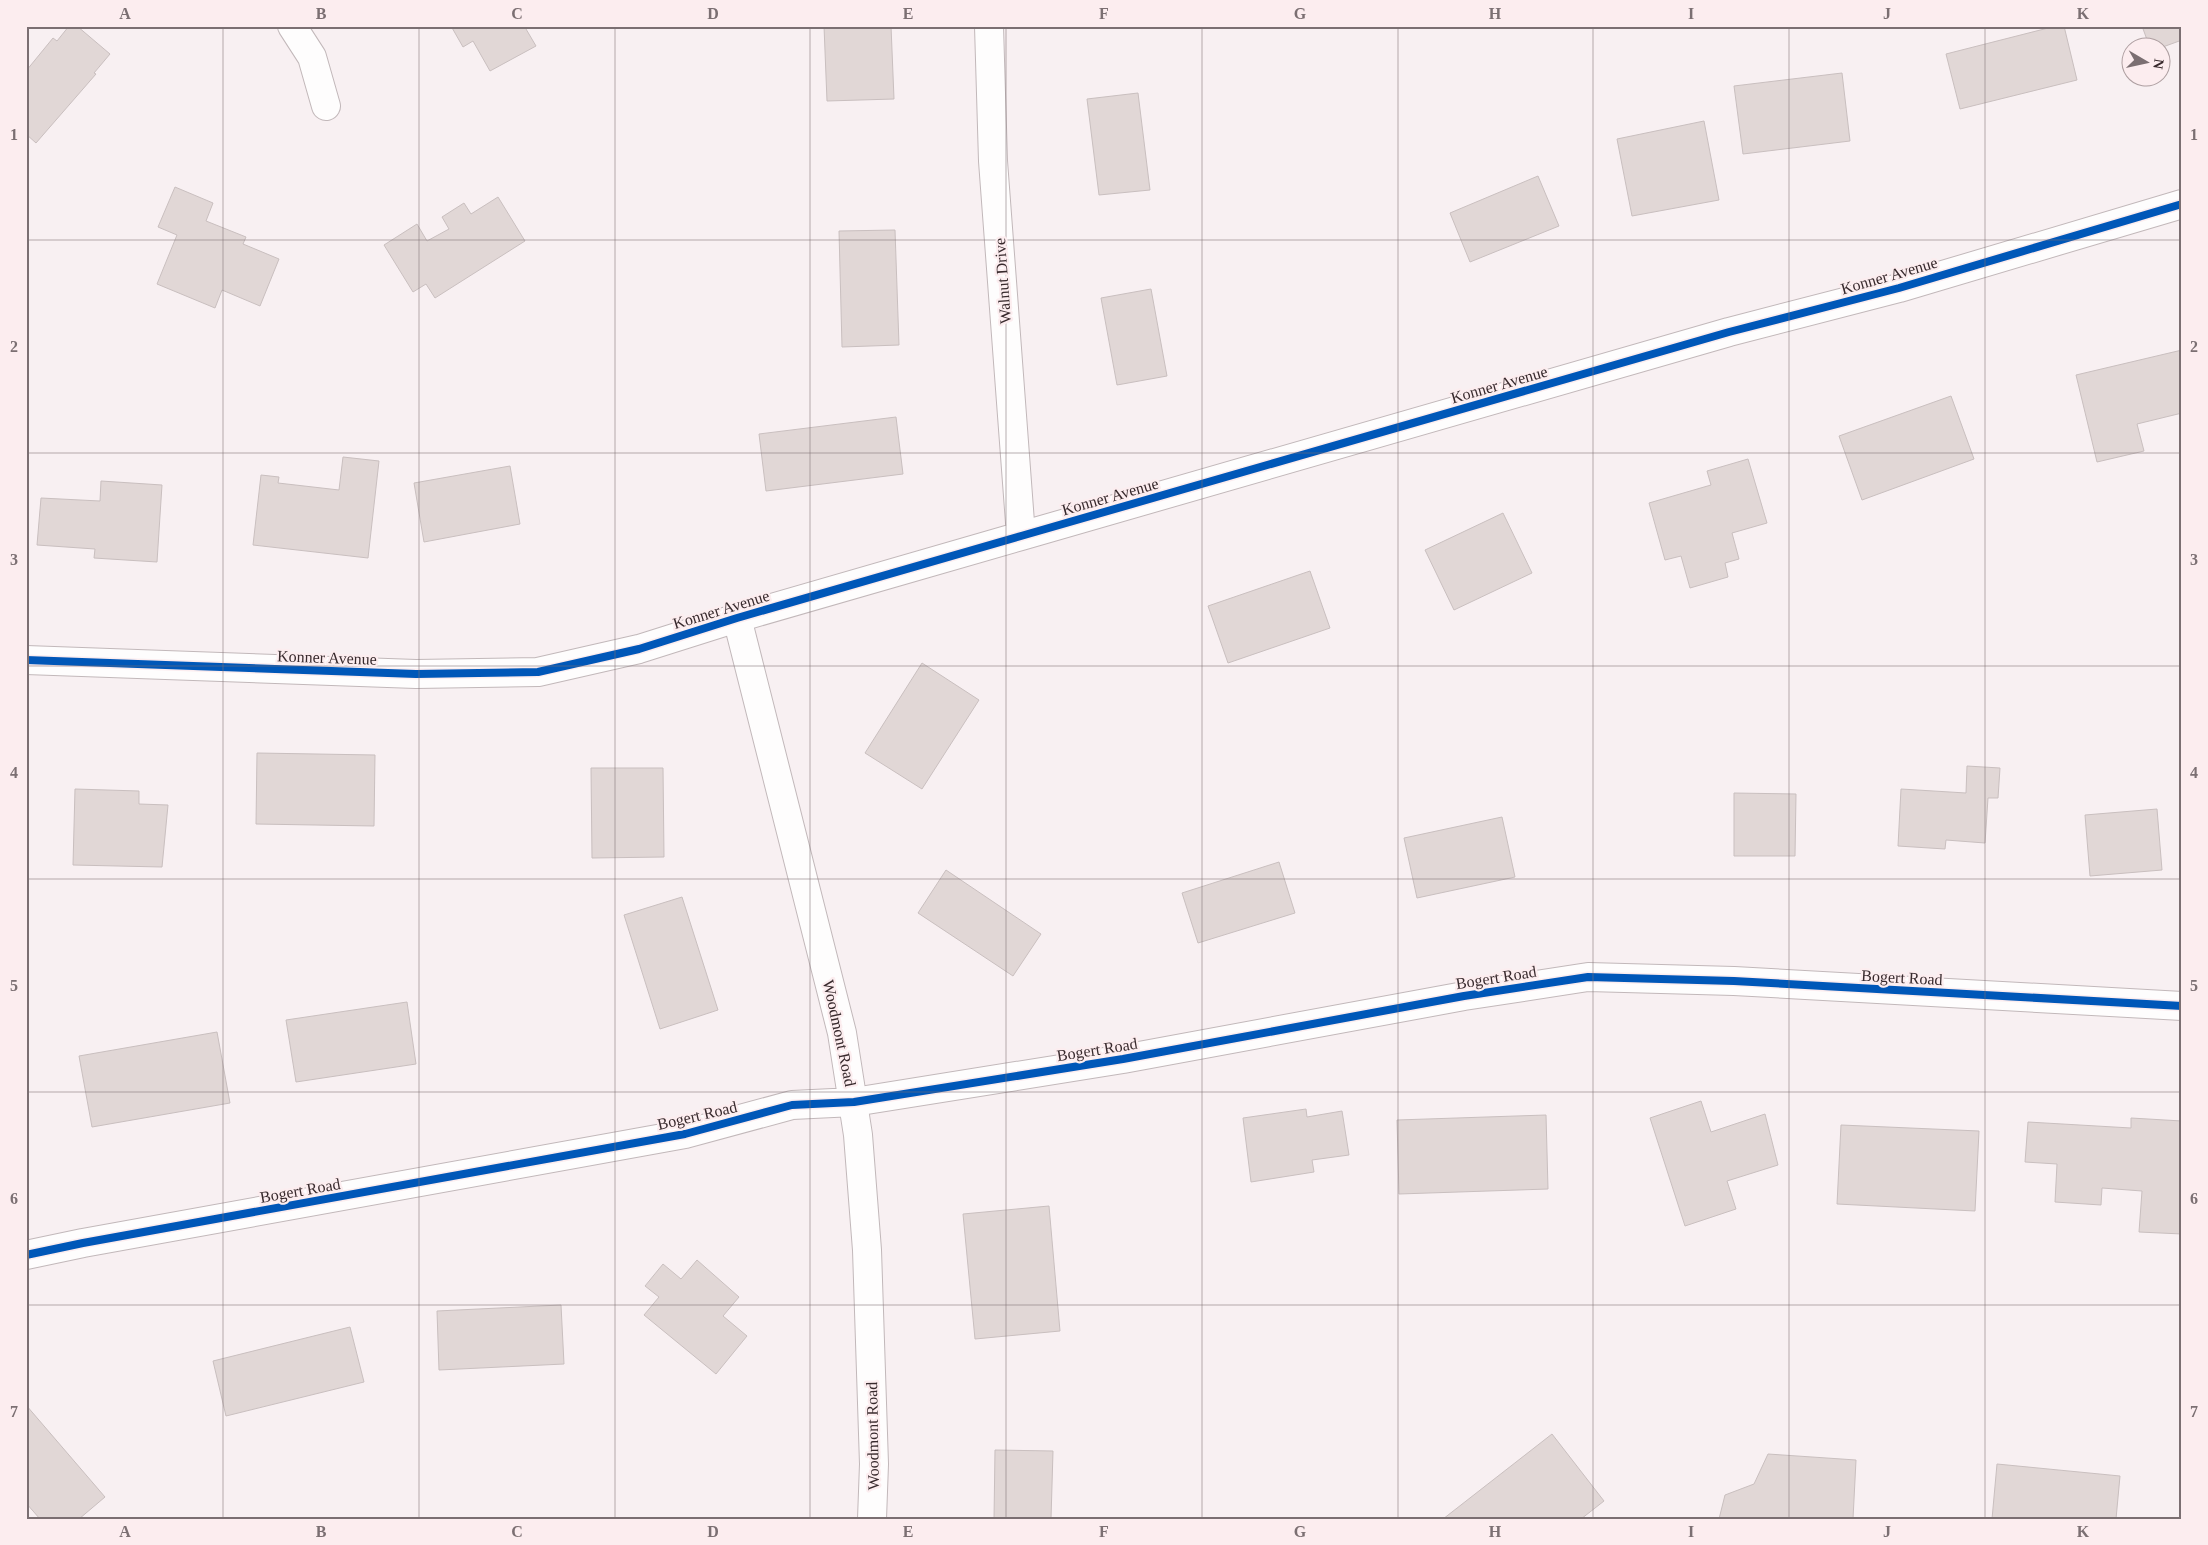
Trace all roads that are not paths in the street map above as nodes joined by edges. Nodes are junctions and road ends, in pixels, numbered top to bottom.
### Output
1 (292, 26) edge
2 (990, 26) edge
3 (326, 106) dead end
4 (2182, 204) edge
5 (1021, 536) junction
6 (737, 618) junction
7 (26, 660) edge
8 (2182, 1006) edge
9 (854, 1102) junction
10 (26, 1255) edge
11 (872, 1519) edge

1 - 3 street
2 - 5 street, Walnut Drive
4 - 5 street, Konner Avenue
5 - 6 street, Konner Avenue
6 - 7 street, Konner Avenue
6 - 9 street, Woodmont Road
8 - 9 street, Bogert Road
9 - 10 street, Bogert Road
9 - 11 street, Woodmont Road

